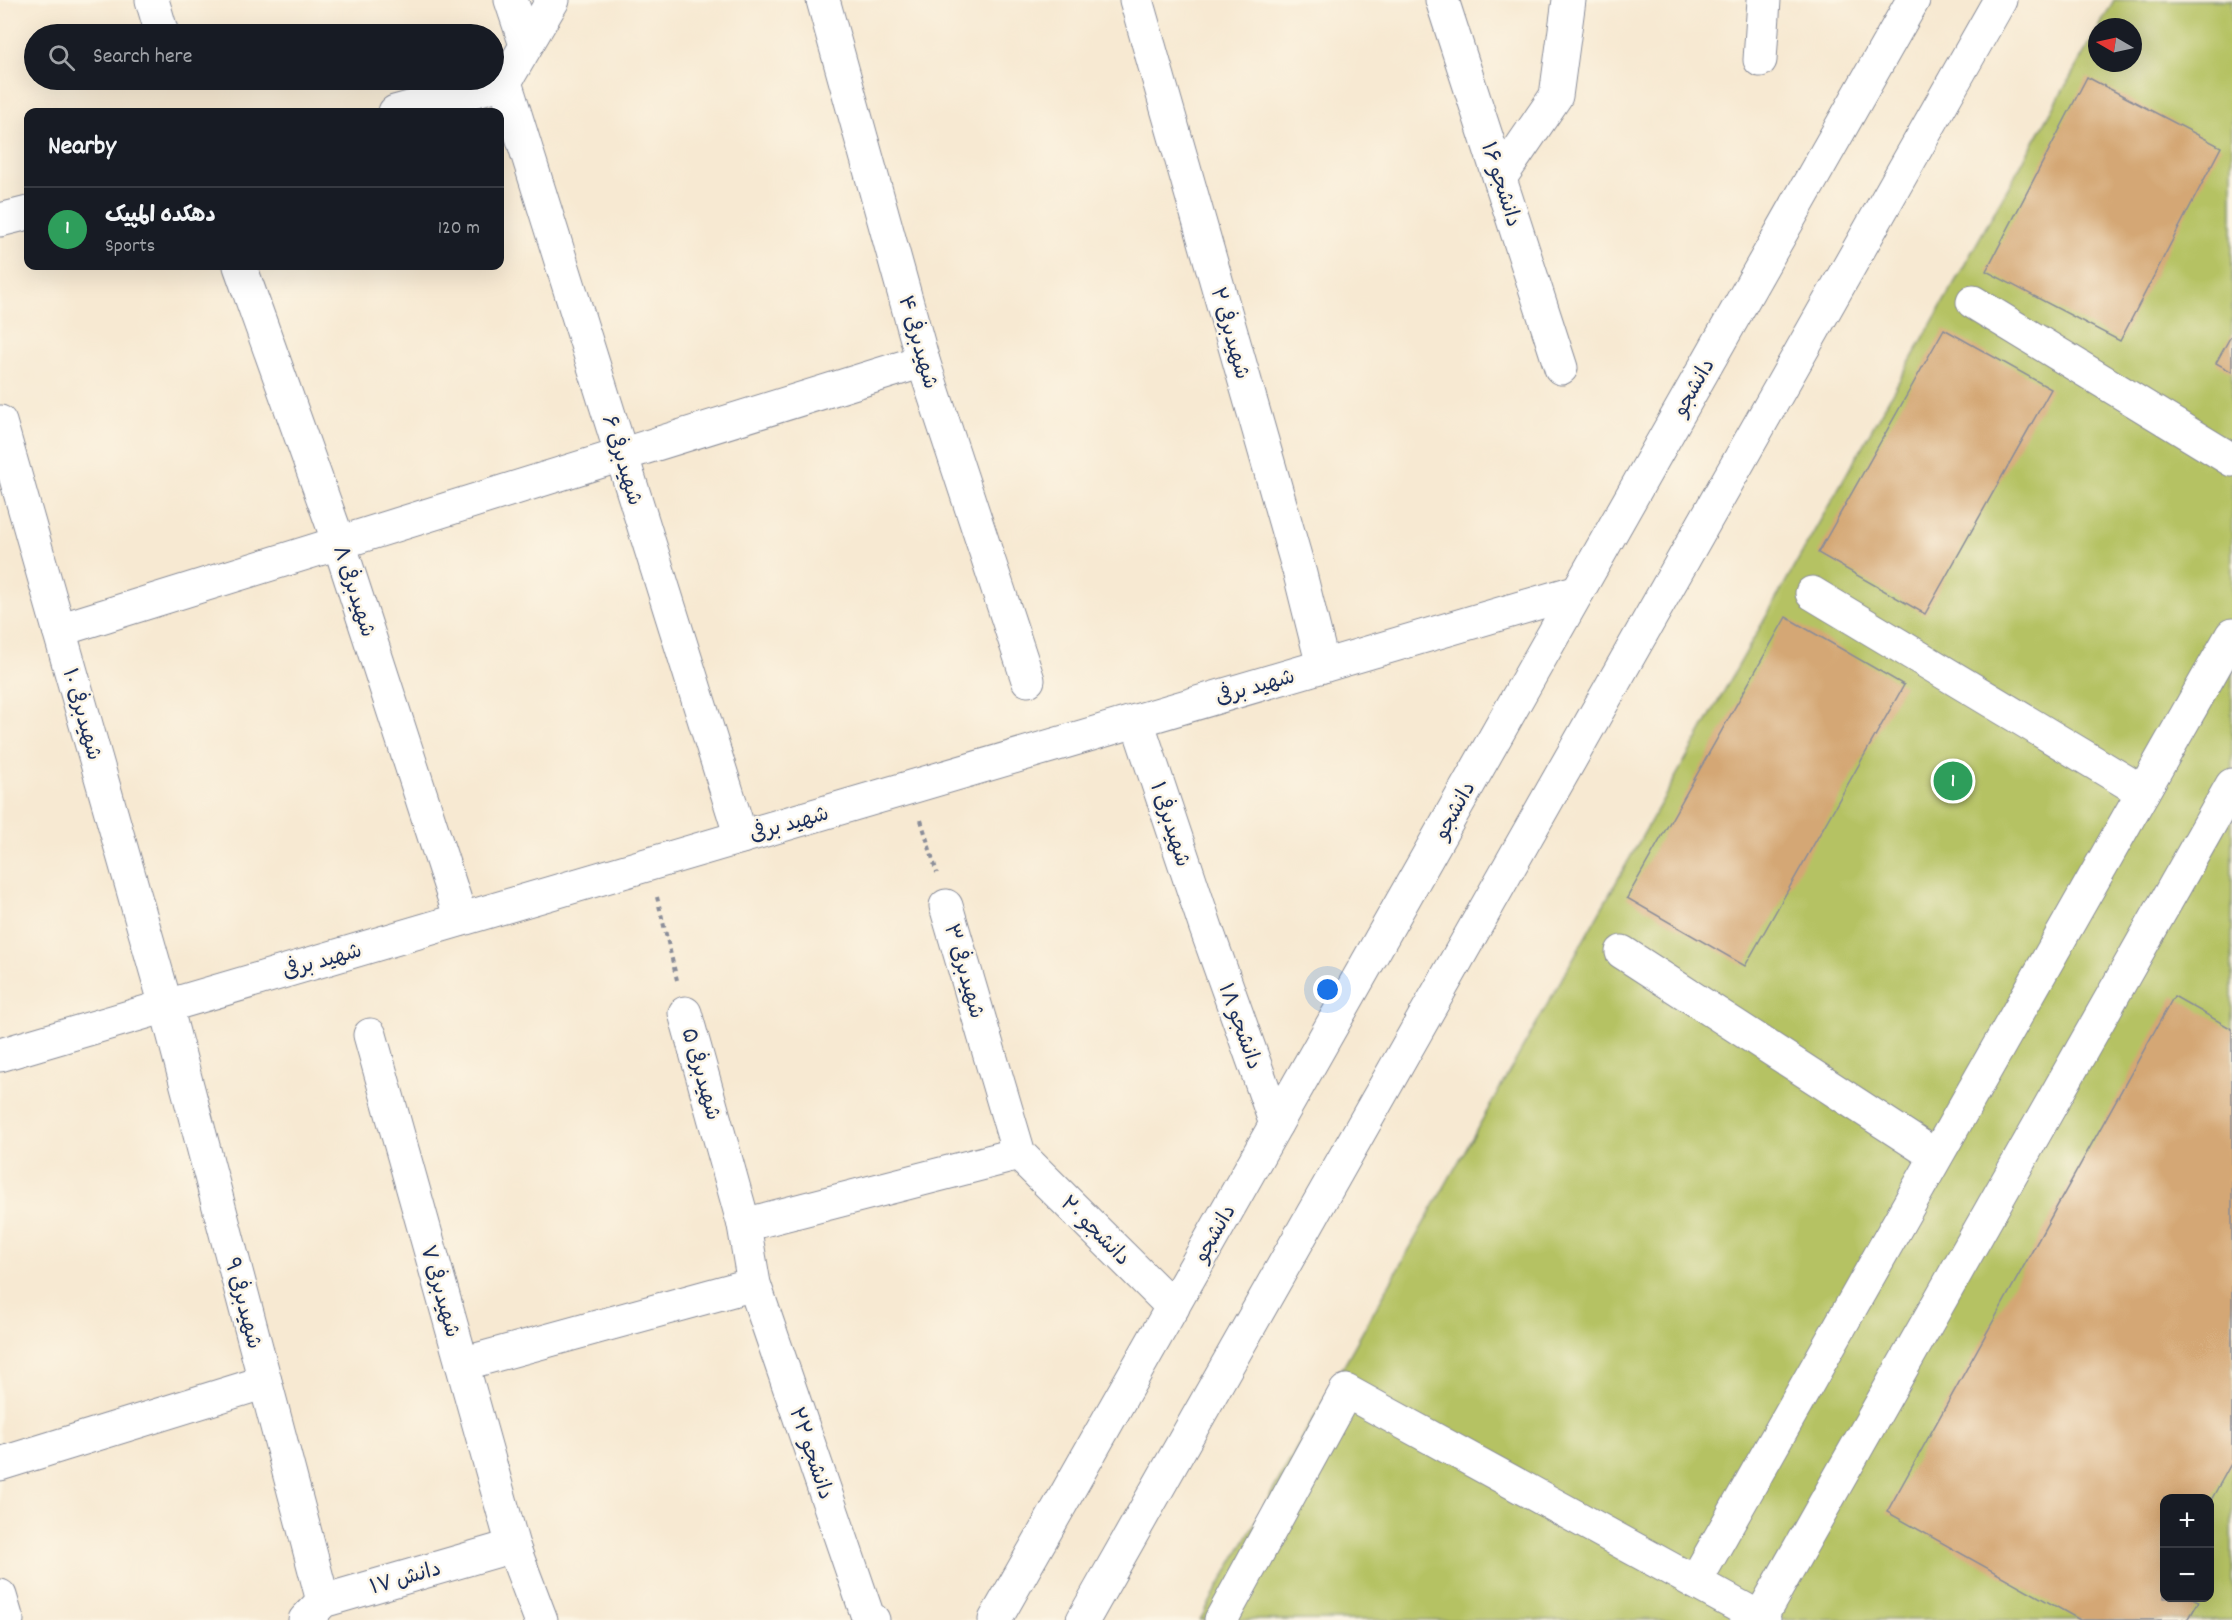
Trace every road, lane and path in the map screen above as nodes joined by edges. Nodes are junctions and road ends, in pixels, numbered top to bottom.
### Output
1 (152, 0) edge
2 (511, 0) edge
3 (553, 0) edge
4 (823, 0) edge
5 (1136, 0) edge
6 (1442, 0) edge
7 (1569, 0) edge
8 (1764, 0) edge
9 (1912, 0) edge
10 (2000, 0) edge
11 (159, 24) edge
12 (526, 45) junction
13 (1760, 60) dead end
14 (505, 82) joint
15 (476, 90) edge
16 (410, 108) edge
17 (1500, 178) junction
18 (24, 214) edge
19 (0, 220) edge
20 (241, 270) edge
21 (1973, 302) dead end
22 (923, 361) junction
23 (1561, 368) dead end
24 (0, 422) edge
25 (621, 455) junction
26 (2232, 460) edge
27 (339, 543) junction
28 (1578, 591) junction
29 (1812, 593) dead end
30 (59, 630) junction
31 (2232, 635) edge
32 (1323, 666) junction
33 (1028, 680) dead end
34 (1137, 721) junction
35 (2232, 785) edge
36 (912, 787) junction
37 (2143, 792) junction
38 (741, 837) junction
39 (649, 864) junction
40 (946, 906) joint
41 (461, 919) junction
42 (1206, 928) joint
43 (1622, 952) dead end
44 (166, 1006) junction
45 (684, 1013) joint
46 (370, 1035) dead end
47 (0, 1055) edge
48 (1276, 1124) junction
49 (1019, 1154) junction
50 (1936, 1156) junction
51 (744, 1225) junction
52 (754, 1284) junction
53 (1173, 1307) junction
54 (462, 1364) junction
55 (265, 1382) junction
56 (0, 1464) edge
57 (513, 1546) junction
58 (1695, 1582) junction
59 (0, 1596) edge
60 (314, 1611) edge
61 (1762, 1619) edge
62 (7, 1620) edge
63 (541, 1620) edge
64 (873, 1620) edge
65 (995, 1620) edge
66 (1083, 1620) edge
67 (1221, 1620) edge

1 - 11 street
2 - 12 street
3 - 12 street
4 - 22 street, شهیدبرفی ۴
5 - 32 street, شهیدبرفی ۲
6 - 17 street, دانشجو ۱۶
7 - 17 street
8 - 13 street
9 - 28 street, دانشجو
10 - 66 street
12 - 14 street
14 - 25 street, شهیدبرفی ۶
15 - 16 street
17 - 23 street, دانشجو ۱۶
18 - 19 street
20 - 27 street, شهیدبرفی ۸
21 - 26 street
22 - 25 street
22 - 33 street, شهیدبرفی ۴
24 - 30 street, شهیدبرفی ۱۰
25 - 27 street
25 - 38 street, شهیدبرفی ۶
27 - 30 street
27 - 41 street, شهیدبرفی ۸
28 - 32 street, شهید برفی
28 - 48 street, دانشجو
29 - 37 street
30 - 44 street, شهیدبرفی ۱۰
31 - 37 street
32 - 34 street, شهید برفی
34 - 36 street, شهید برفی
34 - 42 street, شهیدبرفی ۱
35 - 61 street
36 - 38 street, شهید برفی
36 - 40 path, شهیدبرفی ۳
37 - 50 street
38 - 39 street, شهید برفی
39 - 41 street, شهید برفی
39 - 45 path, شهیدبرفی ۵
40 - 49 street, شهیدبرفی ۳
41 - 44 street, شهید برفی
42 - 48 street, دانشجو ۱۸
43 - 50 street
44 - 47 street, شهید برفی
44 - 55 street, شهیدبرفی ۹
45 - 51 street, شهیدبرفی ۵
46 - 54 street, شهیدبرفی ۷
48 - 53 street, دانشجو
49 - 51 street
49 - 53 street, دانشجو ۲۰
50 - 58 street
51 - 52 street, شهیدبرفی ۵
52 - 54 street
52 - 64 street, دانشجو ۲۲
53 - 65 street, دانشجو
54 - 57 street, شهیدبرفی ۷
55 - 56 street
55 - 60 street, شهیدبرفی ۹
57 - 60 street, دانش ۱۷
57 - 63 street, شهیدبرفی ۷
58 - 61 street
58 - 67 street
59 - 62 street

